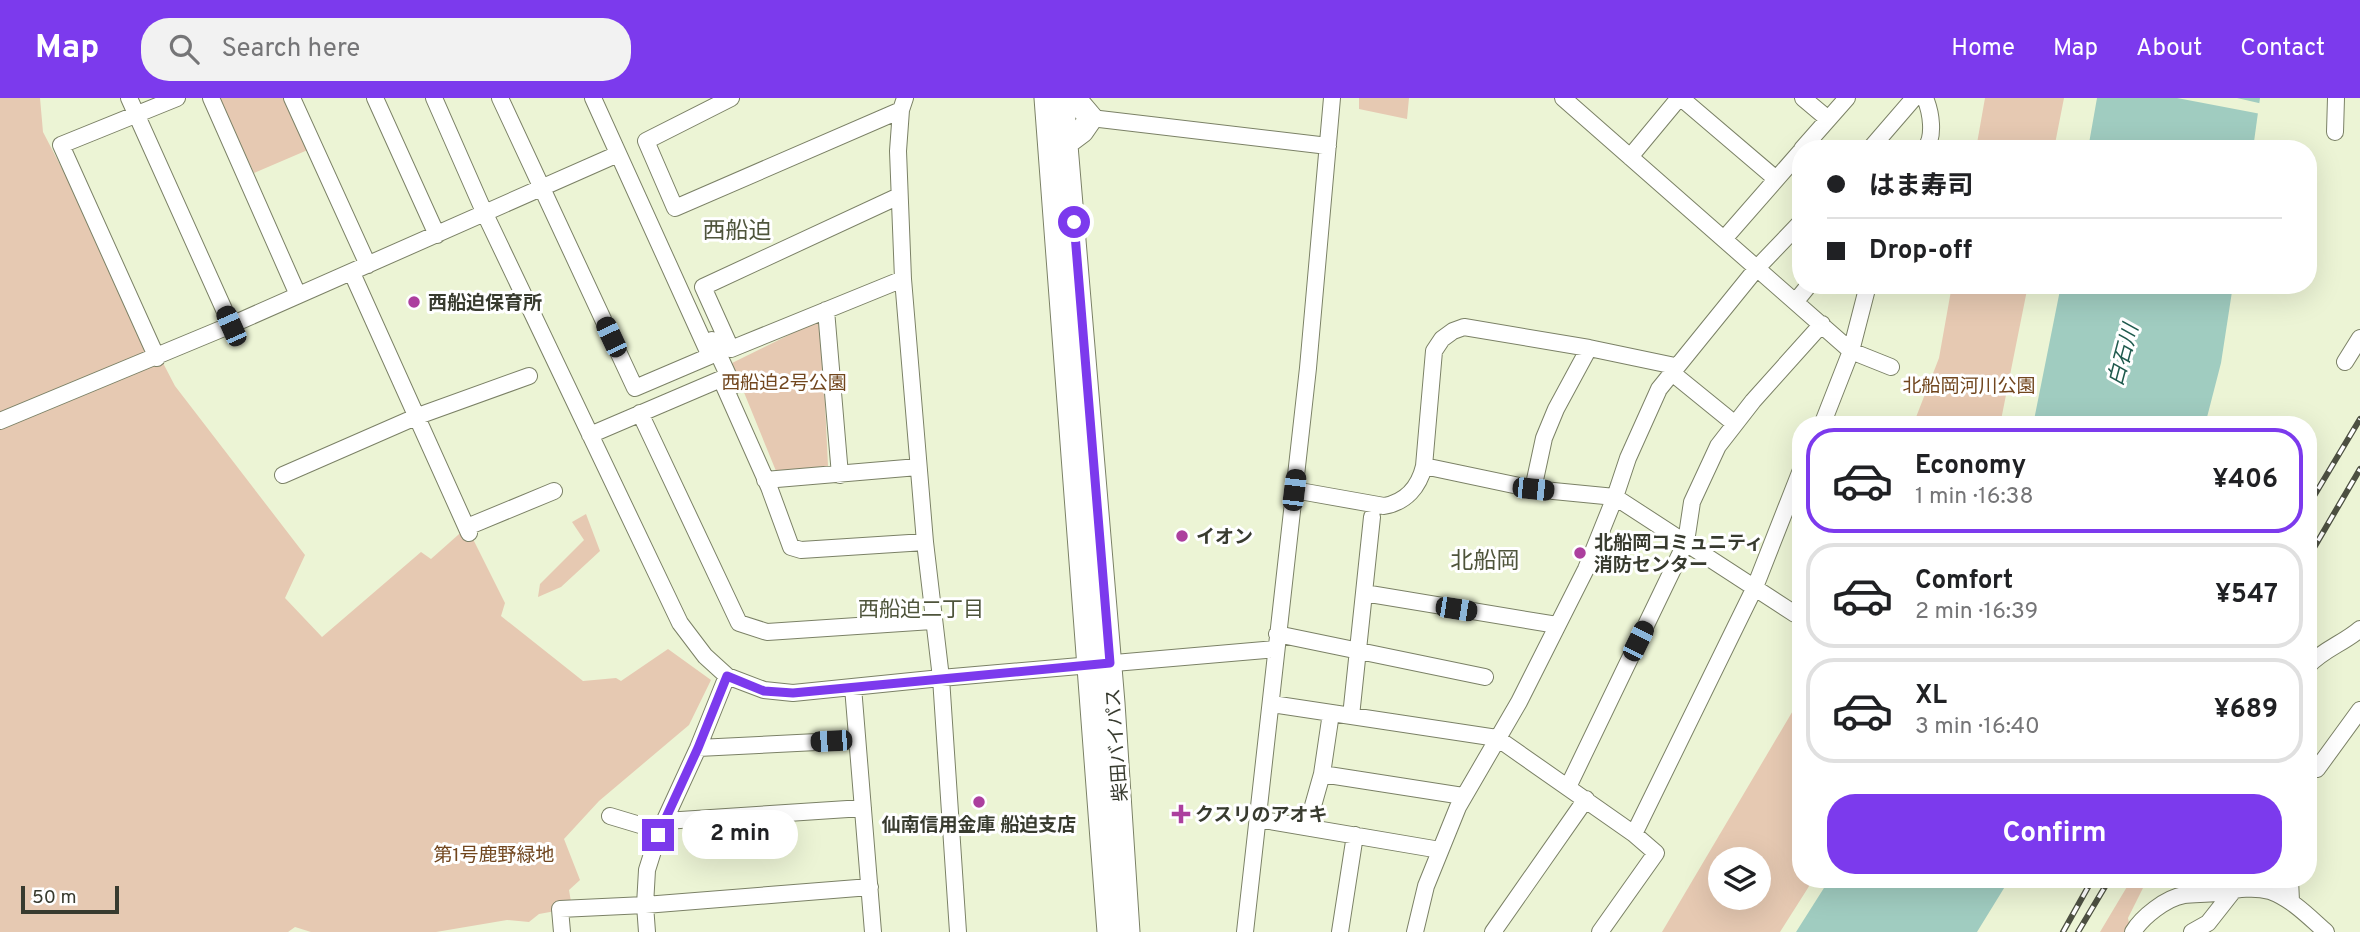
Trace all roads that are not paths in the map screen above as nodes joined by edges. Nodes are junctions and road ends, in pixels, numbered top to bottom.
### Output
1 (129, 98) edge
2 (177, 98) edge
3 (211, 98) edge
4 (292, 98) edge
5 (375, 98) edge
6 (434, 98) edge
7 (500, 98) edge
8 (593, 98) edge
9 (604, 98) edge
10 (732, 98) edge
11 (1046, 98) edge
12 (1062, 98) edge
13 (1074, 98) edge
14 (1332, 98) edge
15 (1563, 98) edge
16 (1680, 98) edge
17 (1803, 98) edge
18 (1847, 98) edge
19 (1914, 98) edge
20 (1925, 98) edge
21 (2336, 98) edge
22 (903, 104) edge
23 (137, 115) junction
24 (1091, 118) junction
25 (1828, 120) junction
26 (2335, 132) dead end
27 (1813, 140) edge
28 (1878, 140) edge
29 (1929, 140) edge
30 (1066, 143) junction
31 (1328, 146) junction
32 (618, 154) junction
33 (1630, 157) junction
34 (1792, 163) edge
35 (1776, 179) junction
36 (541, 188) junction
37 (898, 196) junction
38 (485, 214) junction
39 (1792, 232) edge
40 (437, 235) junction
41 (1724, 239) junction
42 (368, 265) junction
43 (1758, 268) junction
44 (352, 273) junction
45 (903, 279) junction
46 (1801, 294) edge
47 (1866, 294) edge
48 (298, 295) junction
49 (1796, 300) junction
50 (826, 310) junction
51 (1822, 324) junction
52 (231, 326) junction
53 (2360, 338) edge
54 (1589, 348) junction
55 (1851, 351) junction
56 (157, 358) junction
57 (2345, 362) dead end
58 (1891, 367) dead end
59 (1673, 369) junction
60 (529, 376) dead end
61 (640, 413) junction
62 (418, 416) junction
63 (1826, 416) edge
64 (0, 421) edge
65 (1735, 424) junction
66 (590, 435) junction
67 (1424, 466) junction
68 (918, 467) junction
69 (283, 475) dead end
70 (768, 475) junction
71 (840, 475) junction
72 (1533, 489) junction
73 (1294, 490) junction
74 (554, 491) dead end
75 (1792, 493) edge
76 (1615, 497) junction
77 (1372, 517) dead end
78 (925, 542) junction
79 (1686, 542) junction
80 (1755, 587) junction
81 (1364, 593) junction
82 (1792, 612) edge
83 (932, 621) junction
84 (1557, 625) junction
85 (2360, 629) edge
86 (1276, 642) junction
87 (1358, 649) junction
88 (2317, 656) edge
89 (1100, 664) junction
90 (727, 676) junction
91 (1485, 677) dead end
92 (941, 678) junction
93 (853, 687) junction
94 (1272, 704) junction
95 (2360, 710) edge
96 (1331, 713) junction
97 (1351, 716) junction
98 (1497, 738) junction
99 (857, 740) junction
100 (698, 748) junction
101 (2317, 769) dead end
102 (1322, 774) junction
103 (1568, 787) junction
104 (1463, 796) junction
105 (1586, 799) junction
106 (863, 808) junction
107 (610, 816) dead end
108 (1258, 819) junction
109 (663, 826) junction
110 (1307, 827) junction
111 (1634, 834) junction
112 (1355, 835) junction
113 (1440, 850) junction
114 (870, 887) junction
115 (2187, 888) edge
116 (2290, 888) edge
117 (2234, 890) junction
118 (2183, 895) junction
119 (2291, 901) junction
120 (645, 905) junction
121 (562, 932) edge
122 (647, 932) edge
123 (873, 932) edge
124 (958, 932) edge
125 (1109, 932) edge
126 (1128, 932) edge
127 (1245, 932) edge
128 (1340, 932) edge
129 (1415, 932) edge
130 (1493, 932) edge
131 (1600, 932) edge
132 (2133, 932) edge
133 (2192, 932) edge
134 (2326, 932) edge

1 - 23 street
2 - 23 street
3 - 48 street
4 - 42 street
5 - 40 street
6 - 38 street
7 - 36 street
8 - 32 street
9 - 70 street
10 - 22 street
11 - 89 highway, 柴田バイパス
12 - 30 highway, 柴田バイパス
13 - 24 highway
14 - 31 street
15 - 33 street
16 - 33 street
16 - 35 street
17 - 25 street
18 - 25 street
19 - 28 street
20 - 29 street
21 - 26 street
22 - 37 street
23 - 52 street
23 - 56 street
24 - 30 highway
24 - 31 street
25 - 27 street
30 - 89 highway, 柴田バイパス
31 - 73 street
32 - 36 street
32 - 36 street
33 - 41 street
34 - 35 street
35 - 41 street
36 - 38 street
37 - 45 street
37 - 50 street
38 - 40 street
38 - 66 street
39 - 43 street
40 - 42 street
41 - 43 street
42 - 44 street
43 - 49 street
43 - 59 street
44 - 48 street
44 - 62 street
45 - 50 street
45 - 68 street
46 - 49 street
47 - 55 street
48 - 52 street
49 - 51 street
50 - 71 street
51 - 55 street
51 - 65 street
52 - 56 street
53 - 57 street
54 - 59 street
54 - 67 street
54 - 72 street
55 - 58 street
55 - 63 street
56 - 64 street
59 - 65 street
59 - 76 street
60 - 62 street
61 - 66 street
61 - 70 street
61 - 83 street
62 - 69 street
62 - 74 street
65 - 79 street
66 - 90 street
67 - 72 street
67 - 73 street
68 - 71 street
68 - 78 street
70 - 71 street
70 - 78 street
72 - 76 street
73 - 86 street
75 - 80 street
76 - 79 street
76 - 84 street
77 - 81 street
78 - 83 street
79 - 80 street
79 - 103 street
80 - 82 street
80 - 111 street
81 - 84 street
81 - 87 street
83 - 92 street
84 - 98 street
85 - 88 street
86 - 87 street
86 - 89 street
86 - 94 street
87 - 91 street
87 - 97 street
89 - 92 street
89 - 125 highway, 柴田バイパス
89 - 126 highway, 柴田バイパス
90 - 93 street
90 - 100 street
92 - 93 street
92 - 124 street
93 - 99 street
94 - 96 street
94 - 108 street
95 - 101 street
96 - 97 street
96 - 102 street
97 - 98 street
98 - 103 street
98 - 104 street
99 - 100 street
99 - 106 street
100 - 109 street
102 - 104 street
102 - 110 street
103 - 105 street
104 - 113 street
105 - 111 street
105 - 130 street
106 - 109 street
106 - 114 street
107 - 109 street
108 - 110 street
108 - 127 street
109 - 120 street
110 - 112 street
111 - 131 street
112 - 113 street
112 - 128 street
113 - 129 street
114 - 120 street
114 - 123 street
115 - 118 street
116 - 119 street
117 - 118 street
117 - 119 street
117 - 133 street
118 - 132 street
119 - 134 street
120 - 121 street
120 - 122 street

